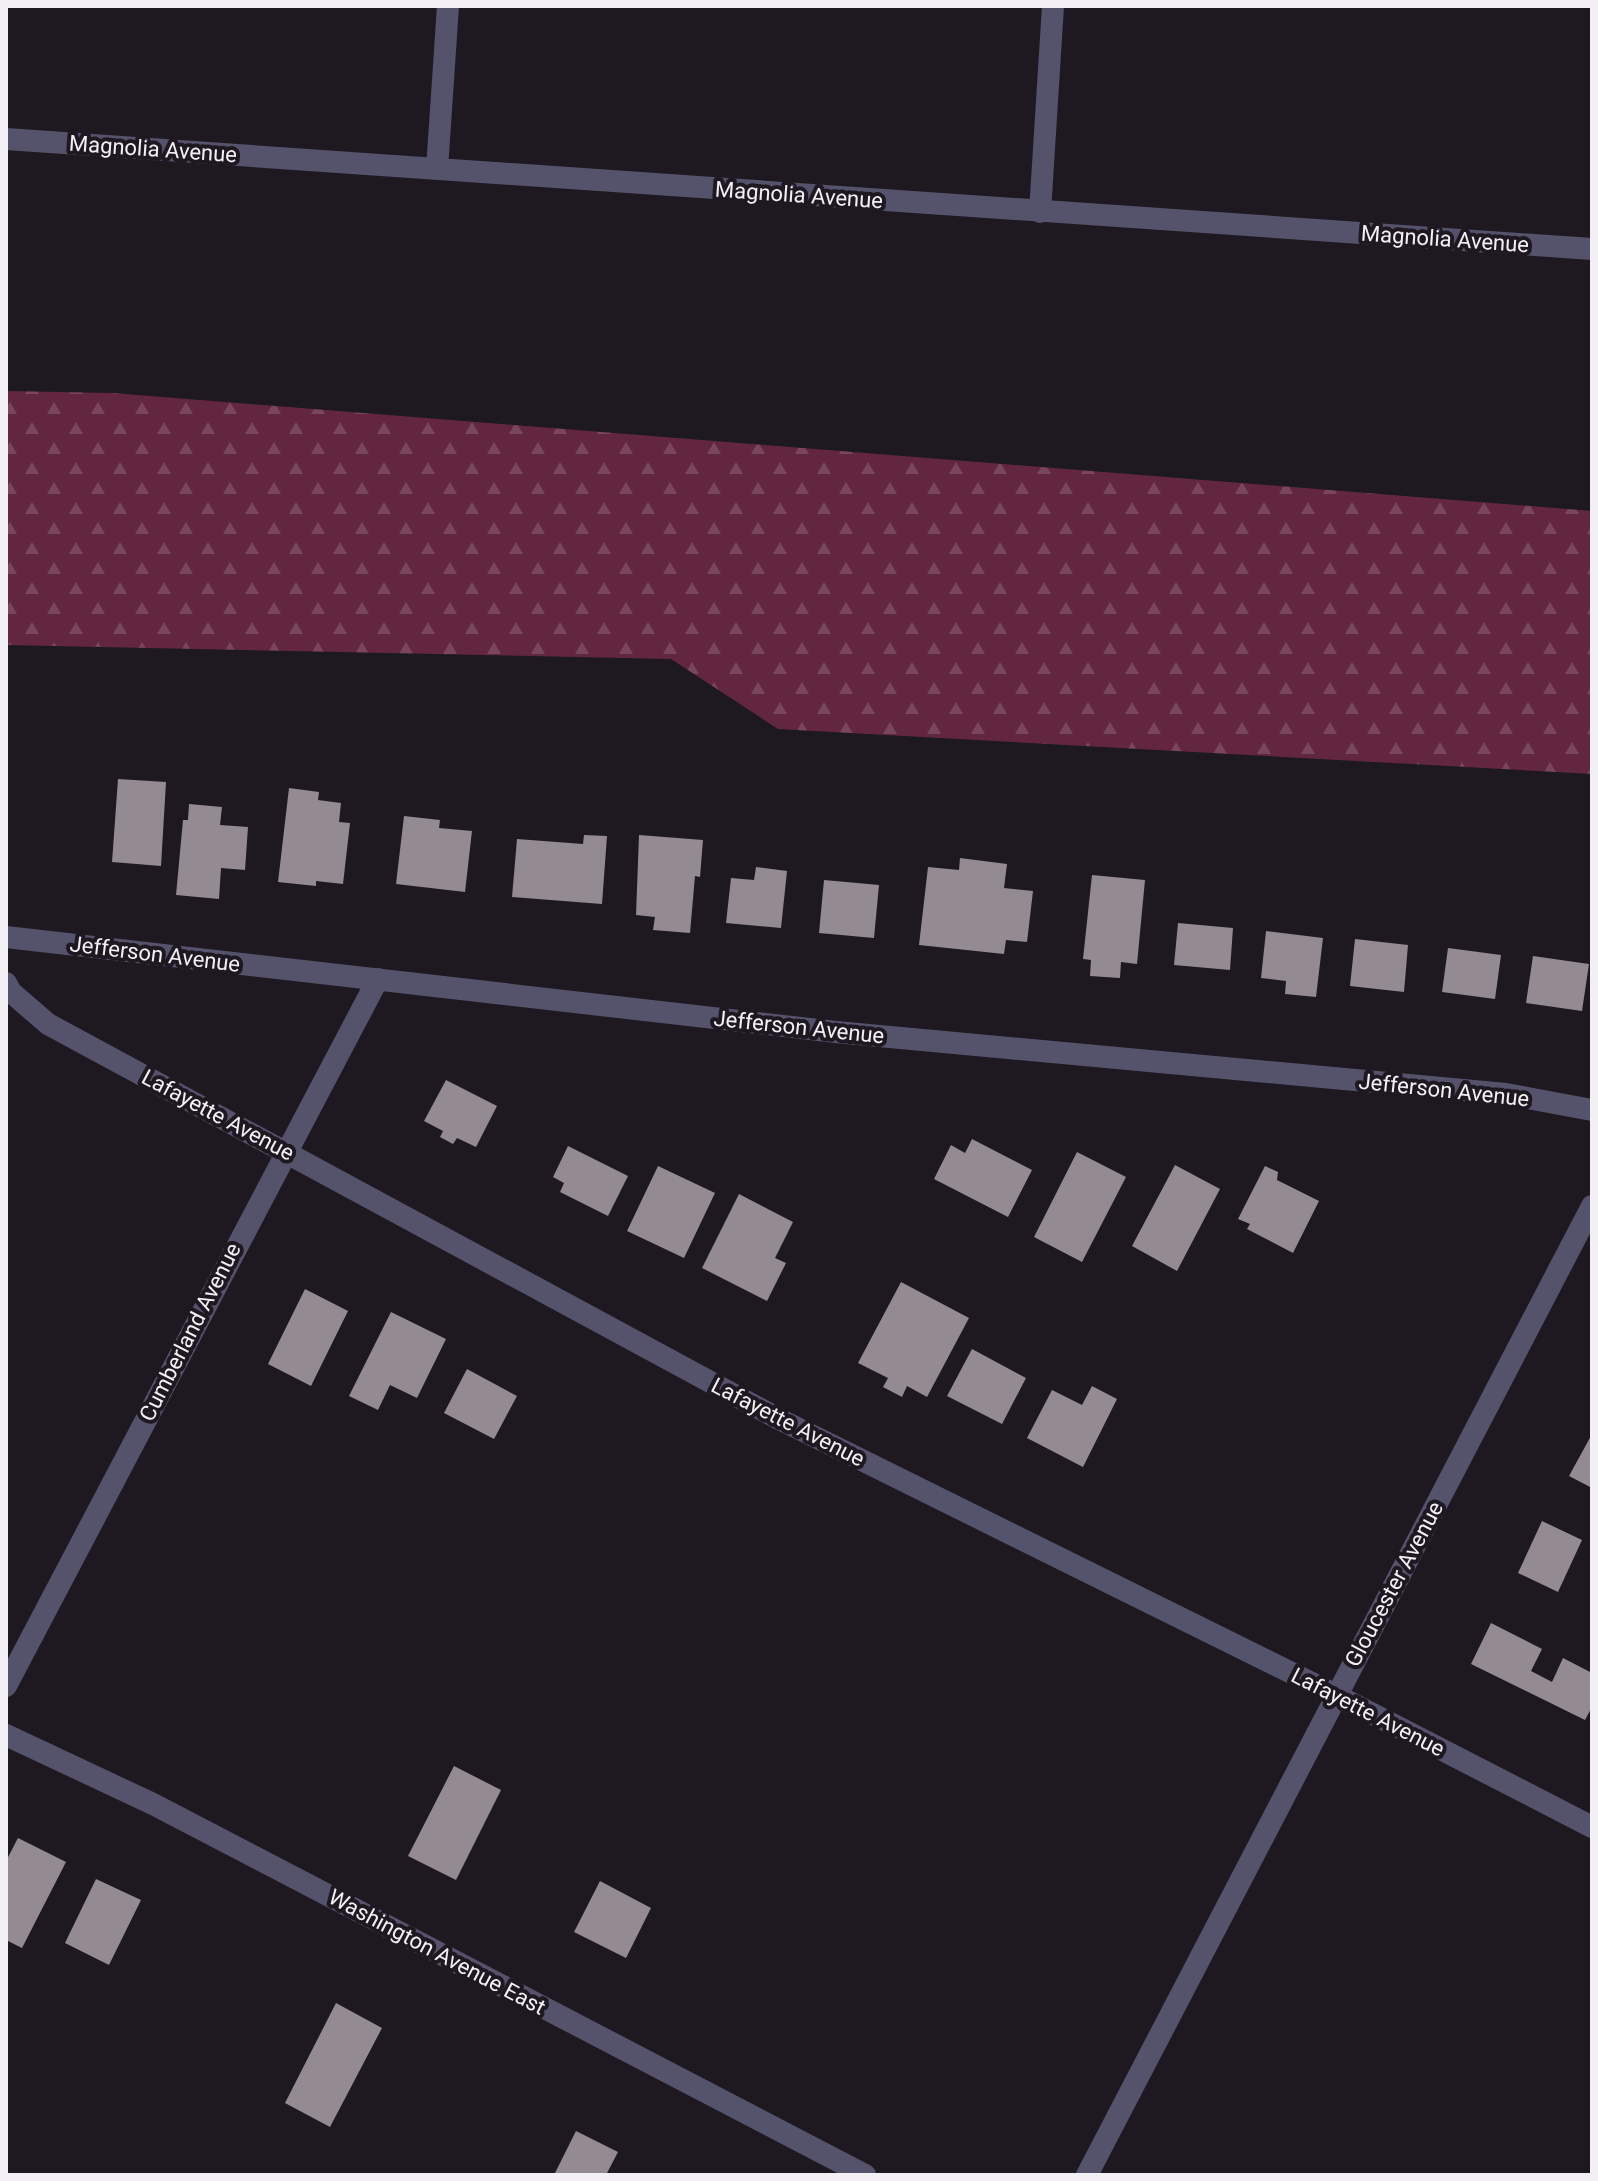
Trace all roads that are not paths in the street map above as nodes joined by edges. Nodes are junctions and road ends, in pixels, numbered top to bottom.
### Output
1 (448, 6) edge
2 (1053, 6) edge
3 (6, 139) edge
4 (437, 169) junction
5 (1040, 212) junction
6 (1592, 249) edge
7 (6, 937) edge
8 (378, 979) junction
9 (6, 983) edge
10 (1592, 1110) edge
11 (284, 1151) junction
12 (1592, 1206) edge
13 (6, 1686) edge
14 (1336, 1695) junction
15 (6, 1735) edge
16 (1592, 1827) edge
17 (865, 2175) edge
18 (1087, 2175) edge

1 - 4 street
2 - 5 street
3 - 4 street, Magnolia Avenue
4 - 5 street, Magnolia Avenue
5 - 6 street, Magnolia Avenue
7 - 8 street, Jefferson Avenue
8 - 10 street, Jefferson Avenue
8 - 11 street, Cumberland Avenue
9 - 11 street, Lafayette Avenue
11 - 13 street, Cumberland Avenue
11 - 14 street, Lafayette Avenue
12 - 14 street, Gloucester Avenue
14 - 16 street, Lafayette Avenue
14 - 18 street, Gloucester Avenue
15 - 17 street, Washington Avenue East

